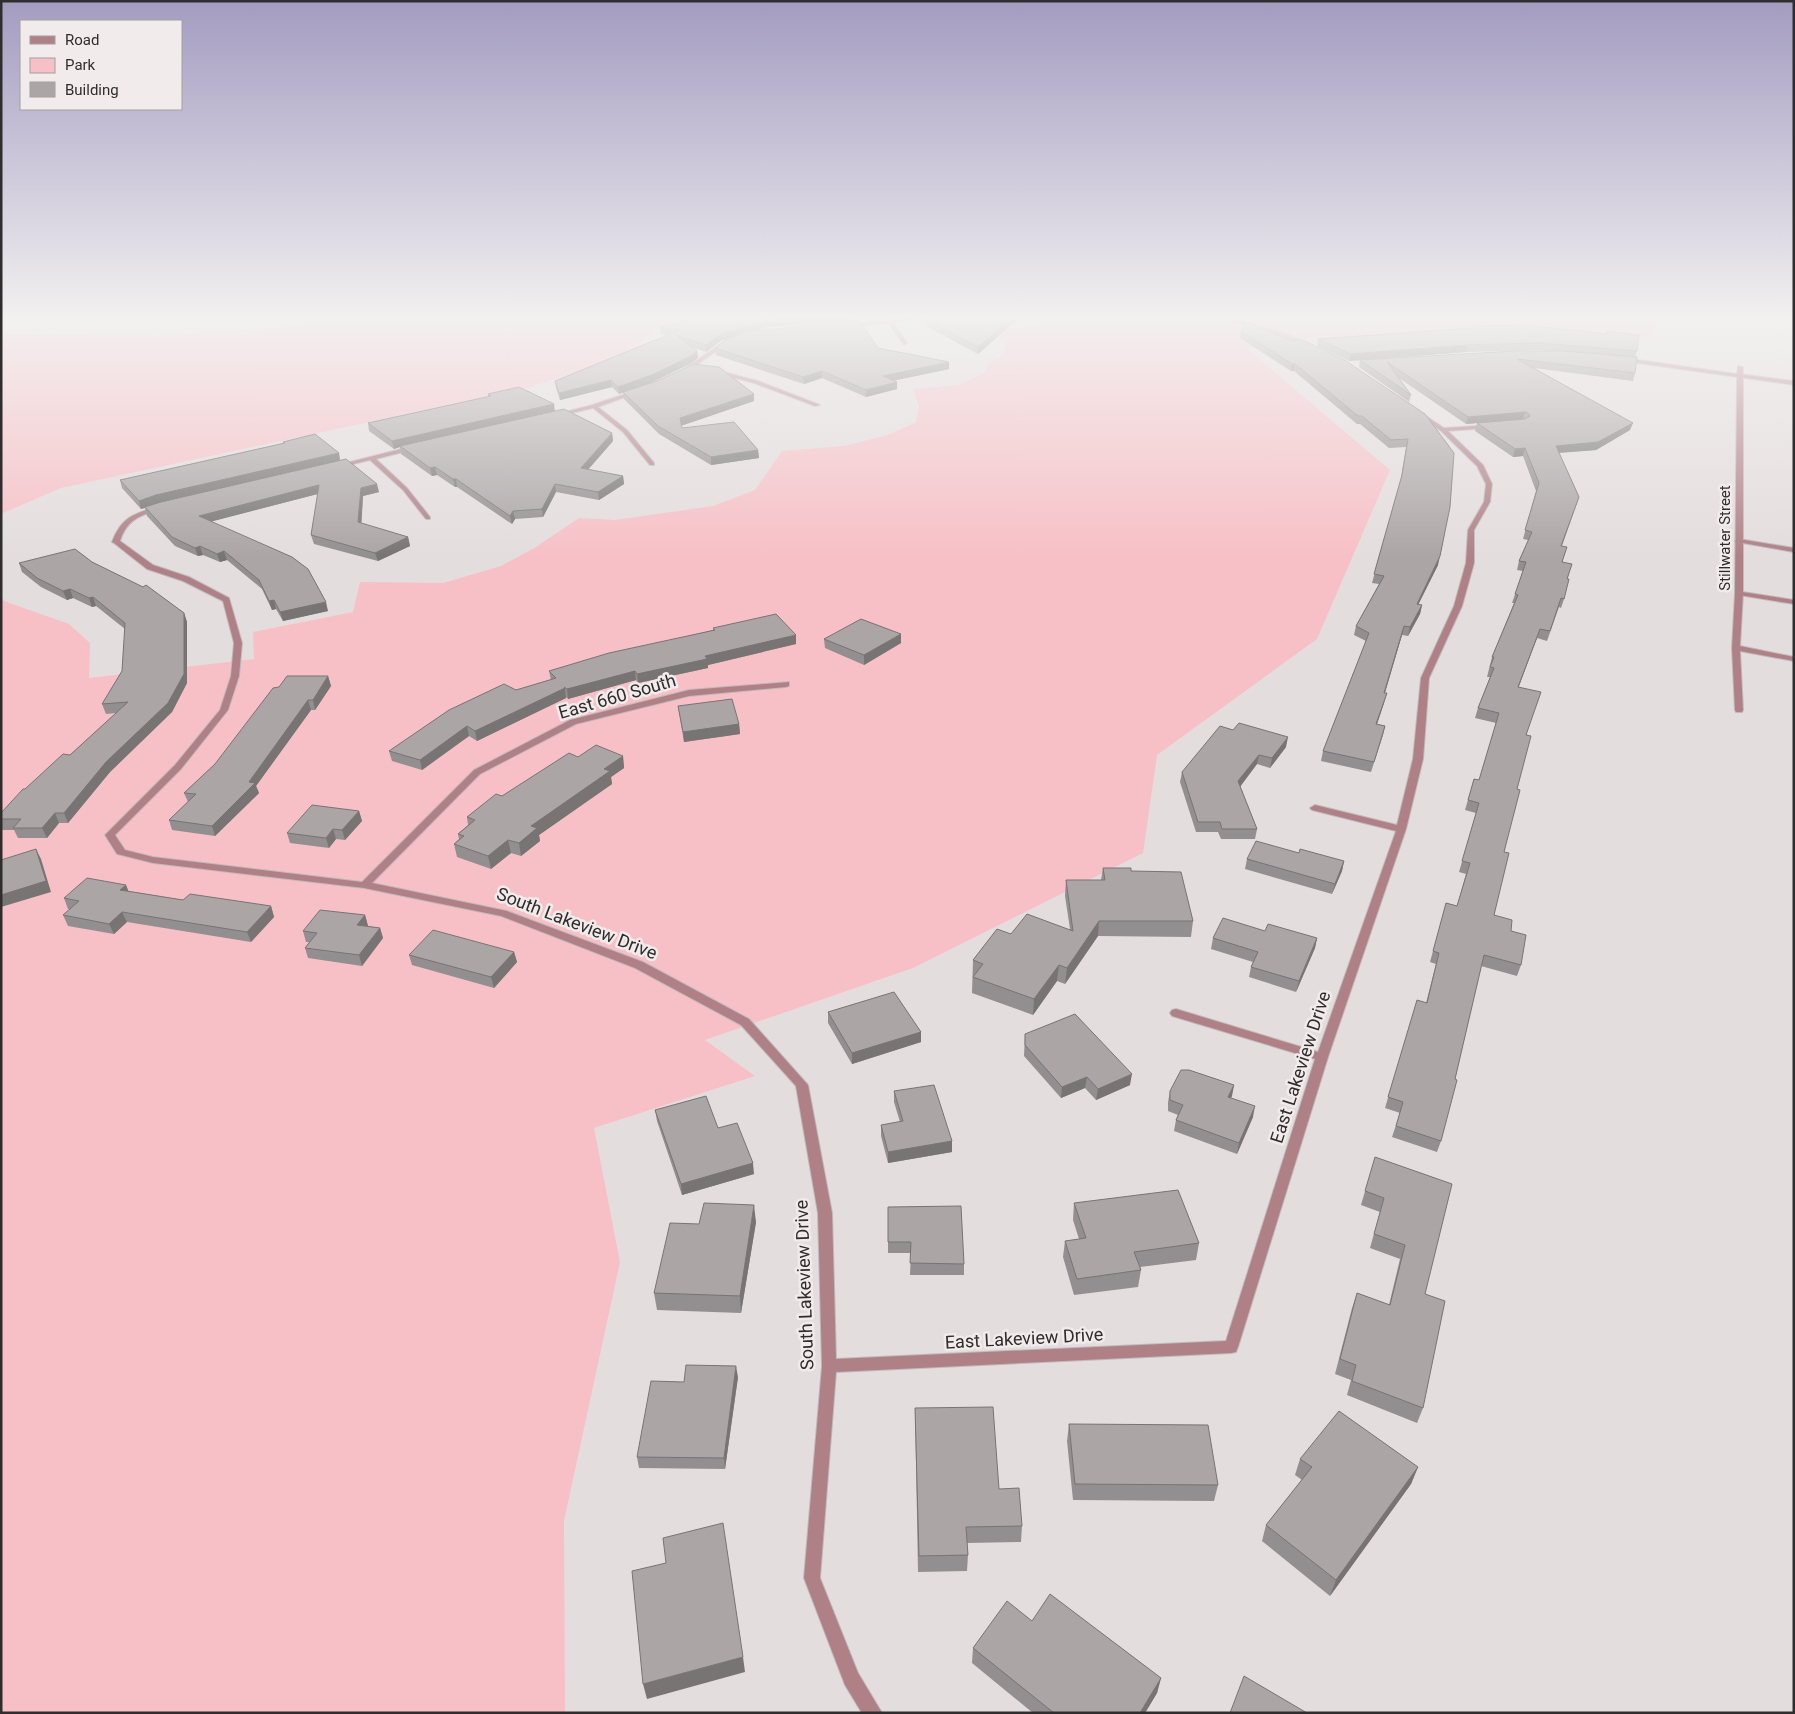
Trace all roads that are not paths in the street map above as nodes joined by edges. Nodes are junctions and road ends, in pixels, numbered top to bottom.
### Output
1 (620, 397) edge
2 (795, 397) edge
3 (1740, 397) edge
4 (817, 405) dead end
5 (594, 406) junction
6 (1411, 408) edge
7 (546, 417) edge
8 (1494, 425) edge
9 (1443, 430) junction
10 (419, 447) edge
11 (371, 458) junction
12 (652, 464) dead end
13 (333, 467) edge
14 (162, 506) edge
15 (428, 518) dead end
16 (1739, 541) junction
17 (1794, 550) edge
18 (1739, 592) junction
19 (1794, 602) edge
20 (1736, 648) junction
21 (1794, 659) edge
22 (786, 684) dead end
23 (1739, 710) dead end
24 (1315, 808) dead end
25 (1401, 829) junction
26 (364, 885) junction
27 (1176, 1012) dead end
28 (1322, 1057) junction
29 (829, 1366) junction
30 (873, 1713) edge

1 - 5 street
2 - 4 street
3 - 16 street, Stillwater Street
5 - 7 street
5 - 12 street
6 - 9 street, East Lakeview Drive
8 - 9 street
9 - 25 street, East Lakeview Drive
10 - 11 street
11 - 13 street
11 - 15 street
14 - 26 street, South Lakeview Drive
16 - 17 street
16 - 18 street, Stillwater Street
18 - 19 street
18 - 20 street, Stillwater Street
20 - 21 street
20 - 23 street, Stillwater Street
22 - 26 street, East 660 South
24 - 25 street
25 - 28 street, East Lakeview Drive
26 - 29 street, South Lakeview Drive
27 - 28 street
28 - 29 street, East Lakeview Drive
29 - 30 street, South Lakeview Drive

